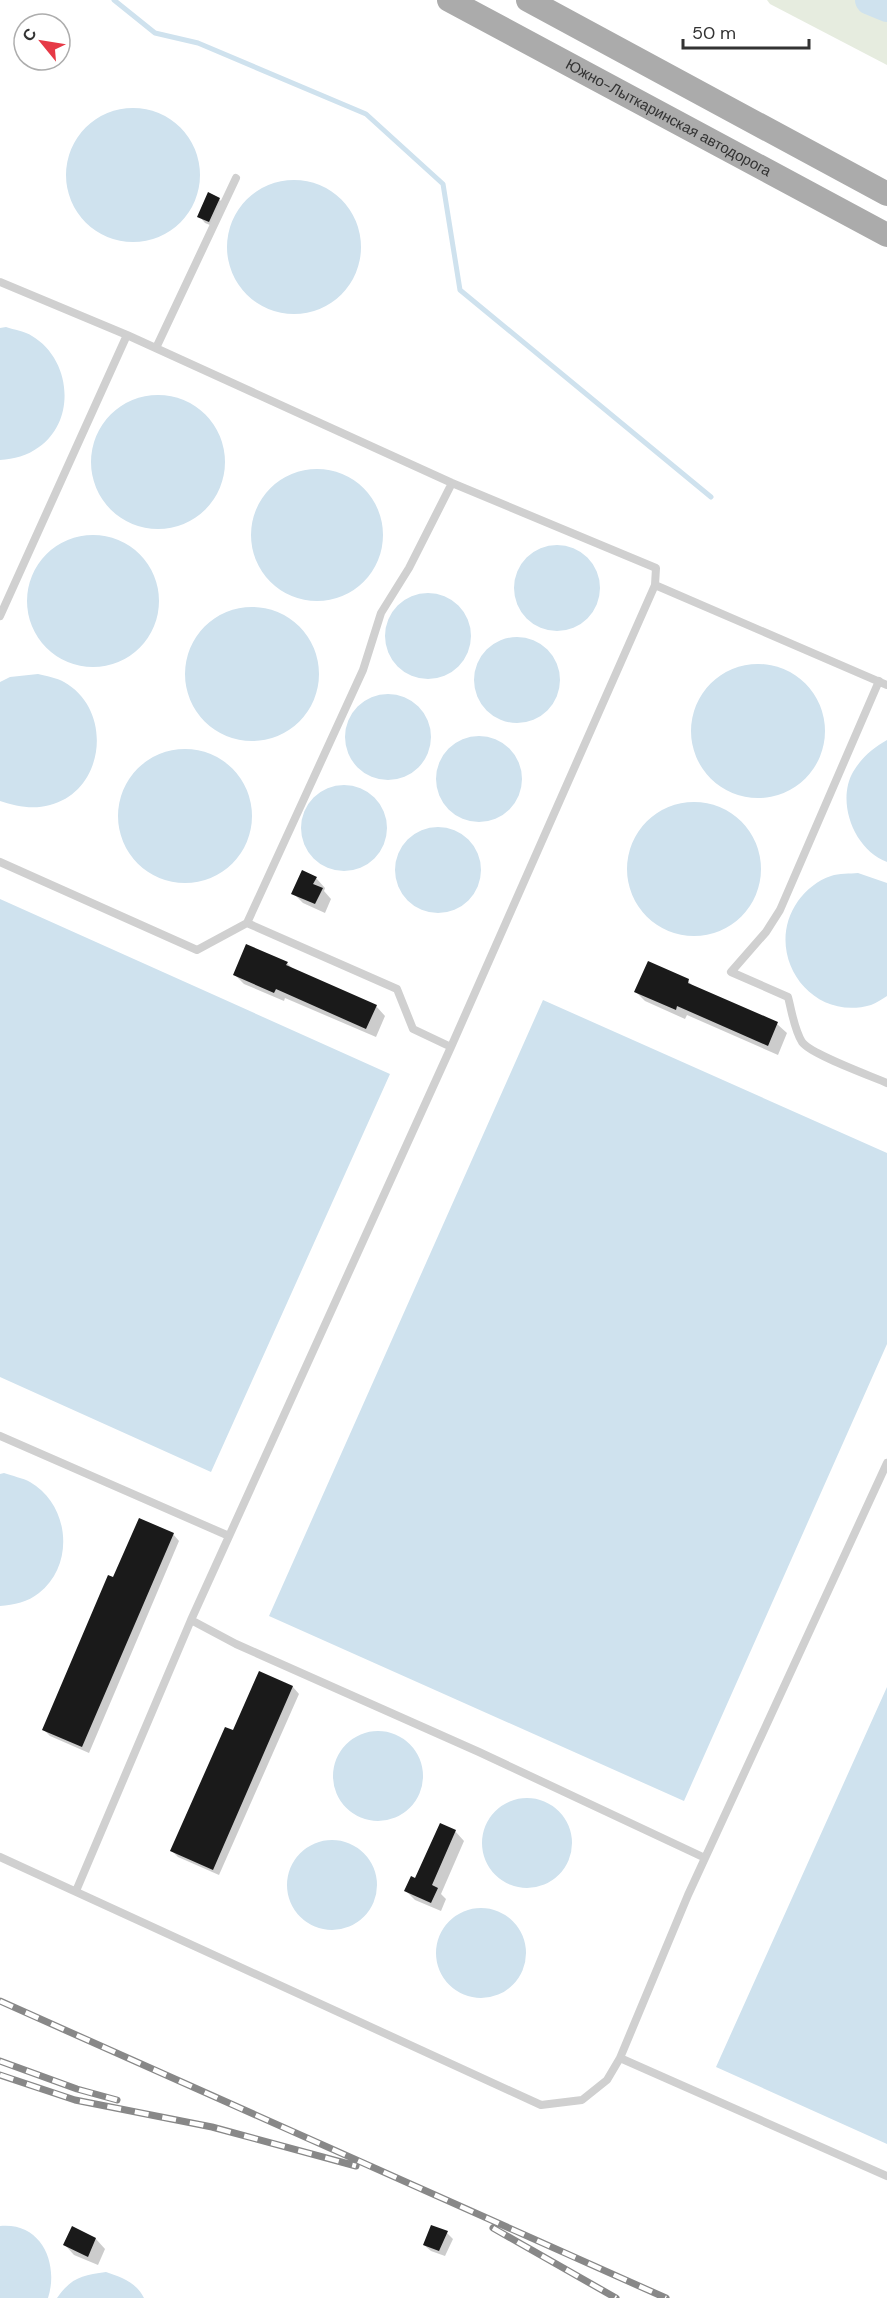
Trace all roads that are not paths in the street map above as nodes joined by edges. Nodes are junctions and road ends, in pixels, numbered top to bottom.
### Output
1 (449, 0) edge
2 (528, 0) edge
3 (236, 178) dead end
4 (887, 194) edge
5 (887, 235) edge
6 (0, 282) edge
7 (127, 334) junction
8 (156, 348) junction
9 (452, 483) junction
10 (655, 585) junction
11 (0, 616) edge
12 (883, 683) edge
13 (0, 862) edge
14 (247, 922) junction
15 (451, 1047) junction
16 (887, 1083) edge
17 (0, 1437) edge
18 (887, 1463) edge
19 (229, 1536) junction
20 (191, 1620) junction
21 (0, 1857) edge
22 (705, 1858) junction
23 (76, 1891) junction
24 (621, 2058) junction
25 (887, 2176) edge

1 - 5 main road, Южно-Лыткаринская автодорога
2 - 4 main road
3 - 8 lane
6 - 7 lane
7 - 8 lane
7 - 11 lane
8 - 9 lane
9 - 10 lane
9 - 14 lane
10 - 12 lane
10 - 15 lane
12 - 16 lane
13 - 14 lane
14 - 15 lane
15 - 19 lane
17 - 19 lane
18 - 22 lane
19 - 20 lane
20 - 22 lane
20 - 23 lane
21 - 23 lane
22 - 24 lane
23 - 24 lane
24 - 25 lane

